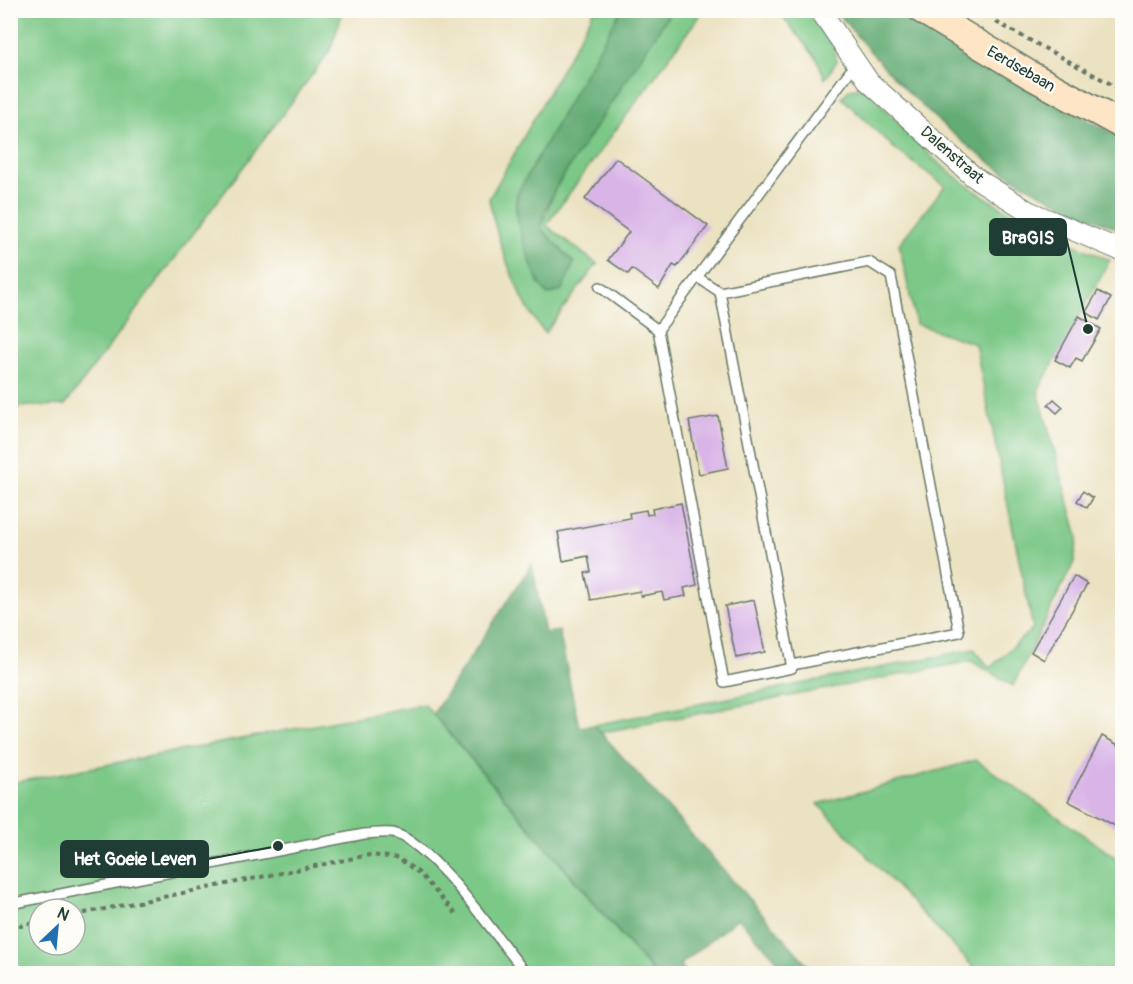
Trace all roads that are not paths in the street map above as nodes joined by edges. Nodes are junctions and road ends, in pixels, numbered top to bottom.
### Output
1 (820, 10) edge
2 (922, 10) edge
3 (856, 63) junction
4 (1122, 125) edge
5 (1122, 251) edge
6 (696, 277) junction
7 (600, 287) dead end
8 (720, 292) junction
9 (658, 330) junction
10 (792, 665) junction
11 (10, 904) edge
12 (523, 974) edge

1 - 3 street, Dalenstraat
2 - 4 main road, Eerdsebaan
3 - 5 street, Dalenstraat
3 - 6 lane
6 - 8 lane
6 - 9 lane
7 - 9 lane
8 - 10 lane
8 - 10 lane
9 - 10 lane
11 - 12 lane

